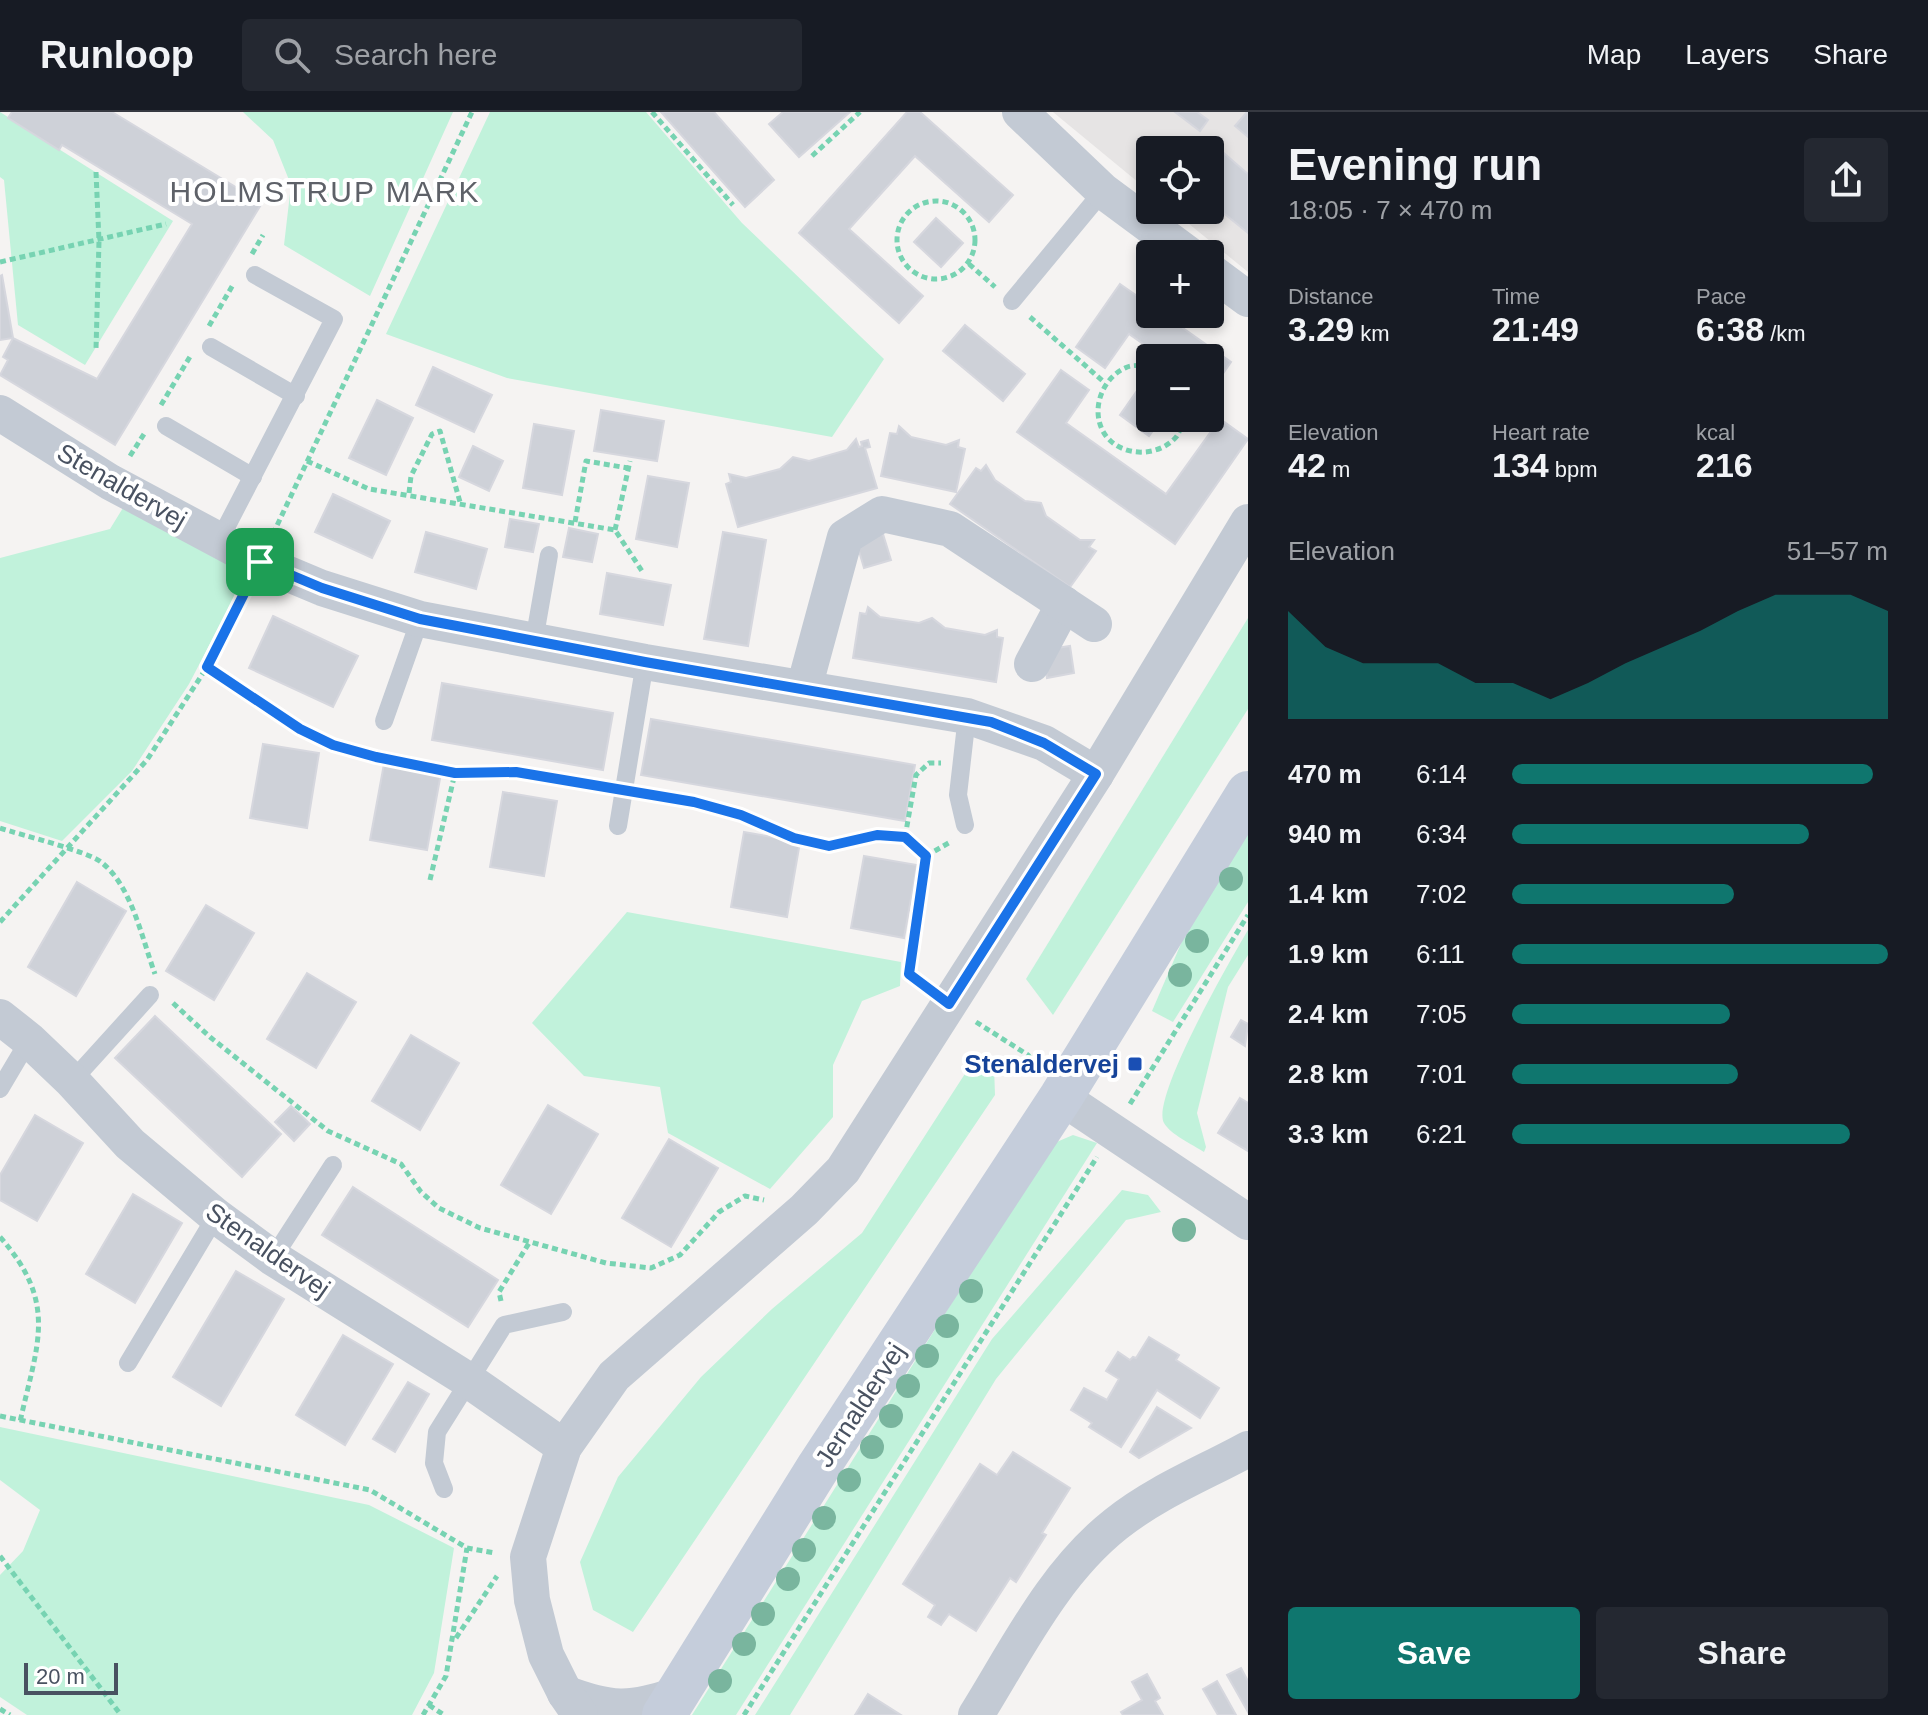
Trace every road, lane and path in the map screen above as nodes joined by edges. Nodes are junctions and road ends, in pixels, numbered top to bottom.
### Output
1 (472, 112) edge
2 (652, 112) edge
3 (860, 112) edge
4 (1020, 112) edge
5 (812, 156) dead end
6 (96, 172) dead end
7 (1103, 191) junction
8 (733, 205) dead end
9 (1136, 206) edge
10 (166, 224) dead end
11 (1158, 224) edge
12 (1174, 240) edge
13 (99, 241) junction
14 (0, 262) edge
15 (969, 264) junction
16 (255, 275) dead end
17 (1224, 281) edge
18 (1248, 299) edge
19 (1012, 301) junction
20 (211, 347) dead end
21 (96, 349) dead end
22 (1136, 366) edge
23 (1105, 383) junction
24 (296, 396) junction
25 (0, 413) edge
26 (166, 426) dead end
27 (1179, 432) edge
28 (307, 461) junction
29 (630, 461) dead end
30 (628, 468) junction
31 (253, 477) junction
32 (409, 493) junction
33 (460, 502) junction
34 (575, 522) junction
35 (1248, 522) edge
36 (615, 530) junction
37 (219, 541) junction
38 (549, 555) dead end
39 (260, 562) junction
40 (642, 571) dead end
41 (1064, 604) junction
42 (420, 619) junction
43 (1094, 624) dead end
44 (534, 641) junction
45 (645, 662) junction
46 (1032, 664) dead end
47 (207, 667) junction
48 (804, 688) junction
49 (967, 716) junction
50 (384, 721) dead end
51 (962, 763) junction
52 (455, 773) junction
53 (1096, 774) junction
54 (625, 791) junction
55 (1248, 793) edge
56 (965, 825) dead end
57 (618, 826) dead end
58 (0, 828) edge
59 (905, 837) junction
60 (67, 850) junction
61 (430, 880) dead end
62 (1248, 915) edge
63 (0, 922) edge
64 (153, 988) joint
65 (171, 999) dead end
66 (949, 1004) junction
67 (0, 1017) edge
68 (29, 1040) junction
69 (72, 1081) junction
70 (0, 1089) edge
71 (1061, 1097) junction
72 (1112, 1133) junction
73 (333, 1165) dead end
74 (804, 1210) junction
75 (216, 1216) junction
76 (1248, 1222) edge
77 (0, 1237) edge
78 (529, 1243) junction
79 (273, 1258) junction
80 (563, 1312) dead end
81 (504, 1325) junction
82 (128, 1363) dead end
83 (468, 1380) junction
84 (0, 1416) edge
85 (20, 1422) junction
86 (564, 1447) junction
87 (1248, 1449) edge
88 (444, 1489) dead end
89 (467, 1548) junction
90 (510, 1555) dead end
91 (0, 1556) edge
92 (572, 1704) edge
93 (429, 1705) junction
94 (670, 1705) edge
95 (0, 1710) edge
96 (10, 1715) edge
97 (121, 1715) edge
98 (423, 1715) edge
99 (444, 1715) edge
100 (744, 1715) edge
101 (976, 1715) edge

1 - 28 path
2 - 8 path
3 - 5 path
4 - 7 street
6 - 13 path
7 - 9 street
7 - 19 lane
10 - 13 path
11 - 12 street
13 - 14 path
13 - 21 path
15 - 15 path
15 - 19 path
16 - 24 lane
17 - 18 street
19 - 23 path
20 - 24 lane
22 - 23 path
23 - 27 path
24 - 31 lane
25 - 37 street, Stenaldervej
26 - 31 lane
28 - 32 path
28 - 39 path
29 - 30 path
30 - 34 path
30 - 36 path
31 - 37 lane
32 - 33 path
32 - 33 path
33 - 34 path
34 - 36 path
35 - 53 street
36 - 40 path
37 - 39 street, Stenaldervej
38 - 44 lane
39 - 42 street, Stenaldervej
39 - 47 path
41 - 43 street
41 - 46 street
41 - 48 street
42 - 44 street, Stenaldervej
42 - 50 lane
44 - 45 street, Stenaldervej
45 - 48 street, Stenaldervej
45 - 54 lane
47 - 52 path
47 - 60 path
48 - 49 street, Stenaldervej
49 - 51 lane
49 - 53 street, Stenaldervej
51 - 56 lane
51 - 59 path
52 - 54 path
52 - 61 path
53 - 66 street
54 - 57 lane
54 - 59 path
55 - 71 street, Jernaldervej
58 - 60 path
59 - 66 path
60 - 63 path
60 - 64 path
62 - 72 path
64 - 69 lane
65 - 78 path
66 - 71 path
66 - 74 street
67 - 68 street, Stenaldervej
68 - 69 street, Stenaldervej
68 - 70 lane
69 - 75 street, Stenaldervej
71 - 72 street
71 - 94 street, Jernaldervej
72 - 76 street
72 - 100 path
73 - 79 lane
74 - 78 path
74 - 86 street
75 - 79 street, Stenaldervej
75 - 82 lane
77 - 85 path
78 - 81 path
79 - 83 street, Stenaldervej
80 - 81 lane
81 - 83 lane
83 - 86 street, Stenaldervej
83 - 88 lane
84 - 85 path
85 - 89 path
86 - 92 street
87 - 101 street
89 - 90 path
89 - 93 path
91 - 97 path
92 - 94 street
93 - 98 path
93 - 99 path
95 - 96 path

